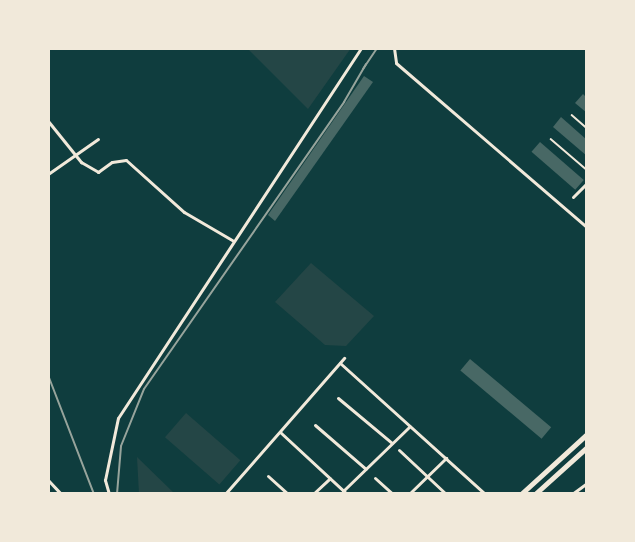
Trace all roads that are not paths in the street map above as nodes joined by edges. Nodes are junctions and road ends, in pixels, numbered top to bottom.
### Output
1 (361, 48) edge
2 (394, 48) edge
3 (572, 115) dead end
4 (48, 121) edge
5 (587, 128) edge
6 (98, 139) dead end
7 (551, 139) dead end
8 (76, 157) junction
9 (587, 170) edge
10 (48, 174) edge
11 (587, 183) edge
12 (573, 196) dead end
13 (587, 227) edge
14 (232, 240) junction
15 (344, 358) dead end
16 (340, 363) junction
17 (338, 398) dead end
18 (315, 425) dead end
19 (410, 426) junction
20 (280, 432) junction
21 (587, 434) edge
22 (392, 443) junction
23 (587, 447) edge
24 (399, 450) dead end
25 (446, 458) junction
26 (366, 469) junction
27 (268, 476) dead end
28 (330, 478) junction
29 (375, 478) dead end
30 (48, 480) edge
31 (587, 483) edge
32 (345, 492) edge
33 (61, 494) edge
34 (109, 494) edge
35 (225, 494) edge
36 (288, 494) edge
37 (313, 494) edge
38 (393, 494) edge
39 (409, 494) edge
40 (446, 494) edge
41 (485, 494) edge
42 (521, 494) edge
43 (535, 494) edge
44 (572, 494) edge

1 - 14 street
2 - 13 street
3 - 5 lane
4 - 8 street
6 - 8 street
7 - 9 lane
8 - 10 street
8 - 14 street
11 - 12 street
14 - 34 street
15 - 16 street
16 - 19 street
16 - 20 street
17 - 22 street
18 - 26 street
19 - 22 street
19 - 25 street
20 - 28 street
20 - 35 street
21 - 42 main road
22 - 26 street
23 - 43 main road
24 - 40 street
25 - 39 street
25 - 41 street
26 - 32 street
27 - 36 street
28 - 32 street
28 - 37 street
29 - 38 street
30 - 33 street
31 - 44 street

